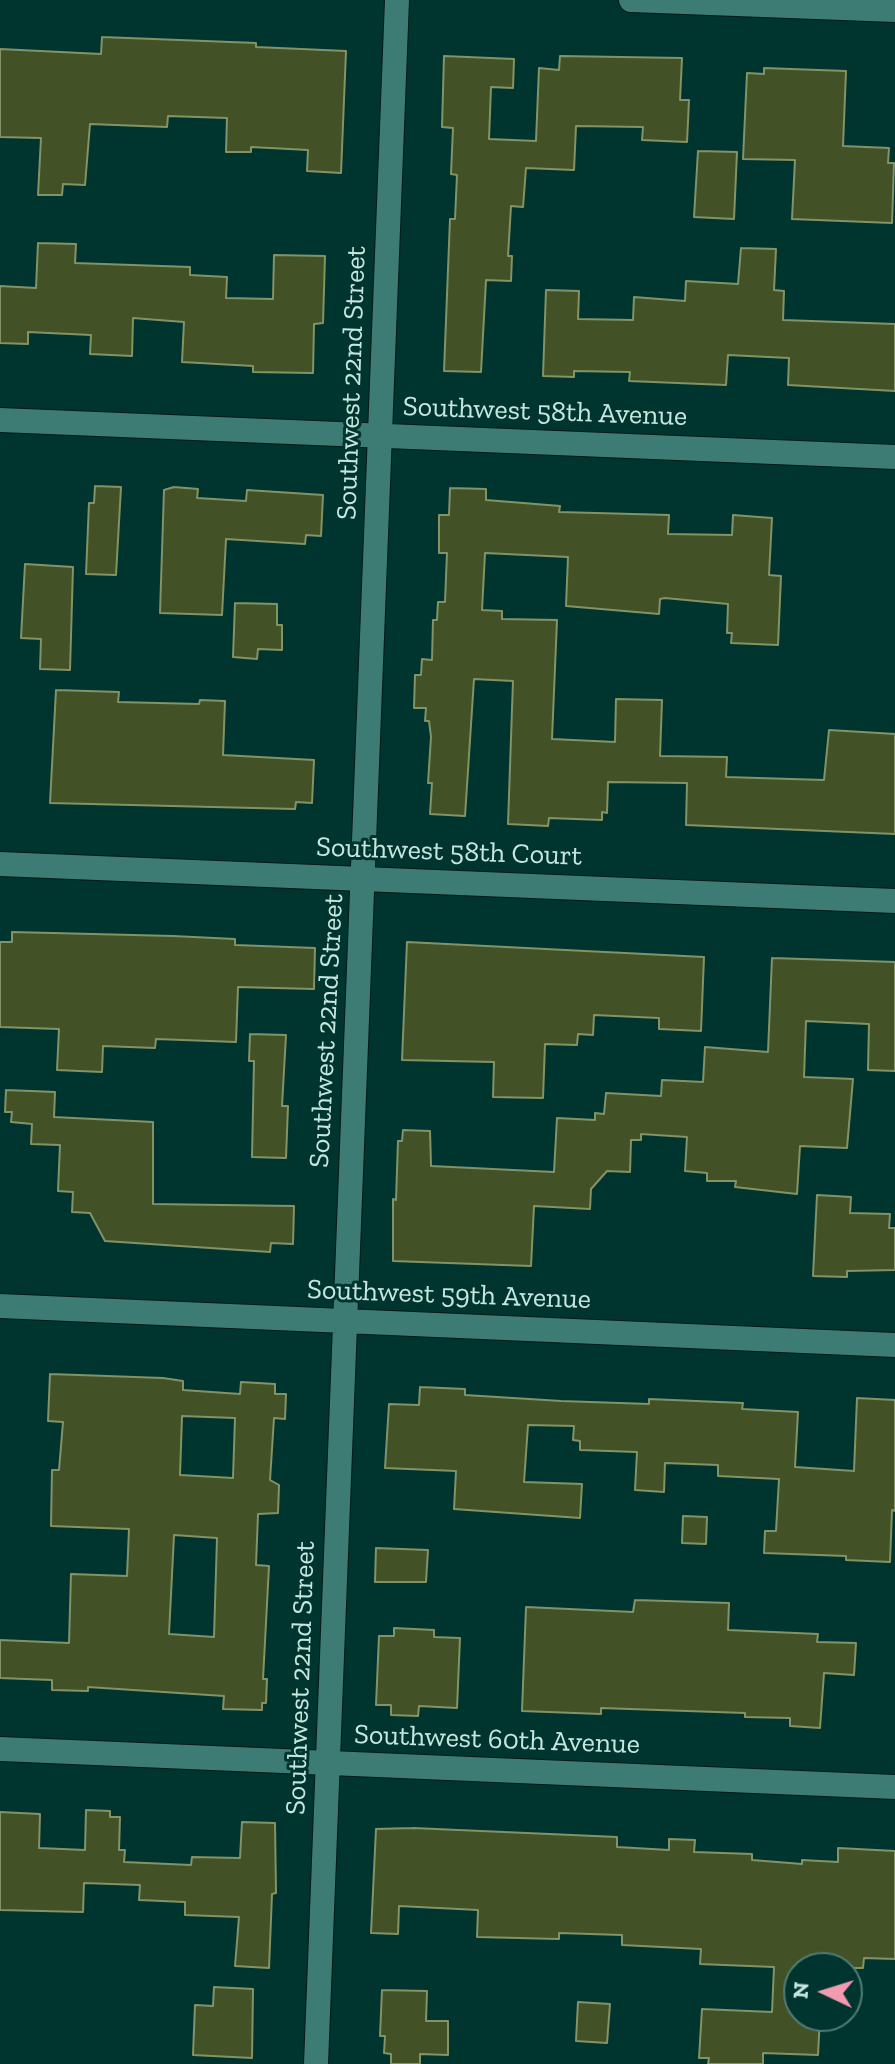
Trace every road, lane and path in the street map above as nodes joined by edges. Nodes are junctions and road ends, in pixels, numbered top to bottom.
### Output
1 (397, 0) edge
2 (631, 0) edge
3 (895, 10) edge
4 (0, 420) edge
5 (380, 435) junction
6 (895, 457) edge
7 (0, 864) edge
8 (363, 878) junction
9 (895, 901) edge
10 (0, 1306) edge
11 (344, 1320) junction
12 (895, 1345) edge
13 (0, 1749) edge
14 (327, 1763) junction
15 (895, 1787) edge
16 (316, 2064) edge

1 - 5 street, Southwest 22nd Street
2 - 3 street
4 - 5 street, Southwest 58th Avenue
5 - 6 street, Southwest 58th Avenue
5 - 8 street, Southwest 22nd Street
7 - 8 street, Southwest 58th Court
8 - 9 street, Southwest 58th Court
8 - 11 street, Southwest 22nd Street
10 - 11 street, Southwest 59th Avenue
11 - 12 street, Southwest 59th Avenue
11 - 14 street, Southwest 22nd Street
13 - 14 street, Southwest 60th Avenue
14 - 15 street, Southwest 60th Avenue
14 - 16 street, Southwest 22nd Street

